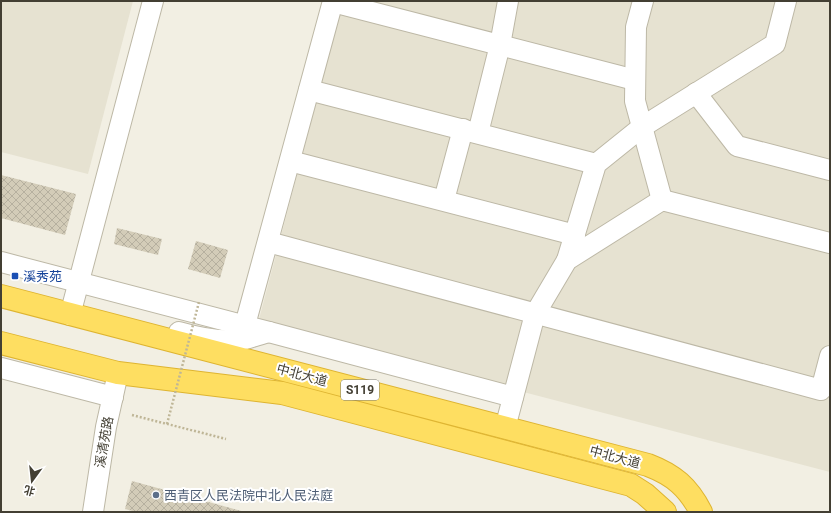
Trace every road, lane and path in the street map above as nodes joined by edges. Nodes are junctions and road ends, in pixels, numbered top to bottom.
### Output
1 (153, 1) edge
2 (333, 1) edge
3 (508, 1) edge
4 (786, 1) edge
5 (640, 2) edge
6 (500, 45) junction
7 (635, 80) junction
8 (309, 90) junction
9 (696, 93) junction
10 (642, 127) junction
11 (470, 131) junction
12 (290, 161) junction
13 (596, 164) junction
14 (830, 170) edge
15 (444, 200) junction
16 (662, 200) junction
17 (575, 235) junction
18 (268, 242) junction
19 (830, 243) edge
20 (567, 260) junction
21 (1, 262) edge
22 (78, 282) junction
23 (1, 296) edge
24 (199, 302) dead end
25 (535, 314) junction
26 (70, 315) junction
27 (95, 321) junction
28 (245, 325) junction
29 (269, 332) junction
30 (1, 343) edge
31 (830, 356) edge
32 (1, 368) edge
33 (118, 373) junction
34 (113, 397) junction
35 (513, 397) junction
36 (132, 415) dead end
37 (167, 424) junction
38 (505, 428) junction
39 (226, 439) dead end
40 (93, 512) edge
41 (665, 512) edge
42 (701, 512) edge

1 - 22 street
2 - 6 street
2 - 8 street
3 - 6 street
4 - 9 street
5 - 7 street
6 - 7 street
6 - 11 street
7 - 10 street
8 - 11 street
8 - 12 street
9 - 10 street
9 - 14 street
10 - 13 street
10 - 16 street
11 - 13 street
11 - 15 street
12 - 15 street
12 - 18 street
13 - 17 street
15 - 17 street
16 - 19 street
16 - 20 street
17 - 20 street
18 - 25 street
18 - 28 street
20 - 25 street
21 - 22 street
22 - 26 street
22 - 28 street
23 - 26 highway, 中北大道 / S119
24 - 37 path, bridge
25 - 31 street
25 - 35 street
26 - 27 highway, 中北大道 / S119
27 - 29 street
27 - 38 highway, 中北大道 / S119
28 - 29 street
29 - 35 street
30 - 33 highway, 中北大道 / S119
32 - 34 street
33 - 34 street, 溪清苑路
33 - 41 highway, 中北大道 / S119
34 - 40 street, 溪清苑路
35 - 38 street
36 - 37 path
37 - 39 path
38 - 42 highway, 中北大道 / S119

